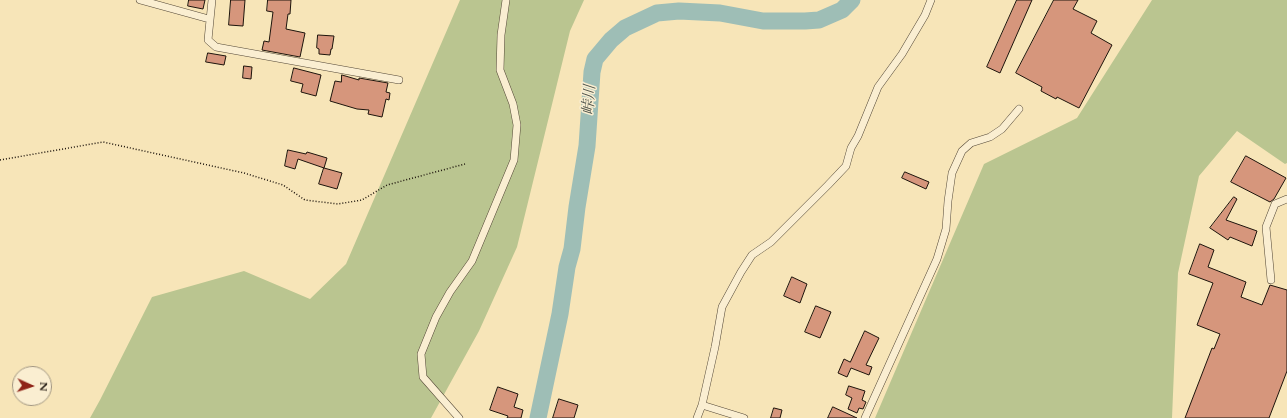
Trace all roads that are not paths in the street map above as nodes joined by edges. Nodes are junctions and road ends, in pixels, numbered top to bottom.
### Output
1 (140, 0) edge
2 (212, 0) edge
3 (506, 0) edge
4 (931, 0) edge
5 (209, 19) junction
6 (399, 80) dead end
7 (1019, 109) dead end
8 (1287, 199) edge
9 (1271, 280) dead end
10 (702, 405) junction
11 (459, 418) edge
12 (697, 418) edge
13 (744, 418) edge
14 (865, 418) edge

1 - 5 street
2 - 5 street
3 - 11 street
4 - 10 street
5 - 6 street
7 - 14 street
8 - 9 street
10 - 12 street
10 - 13 street

